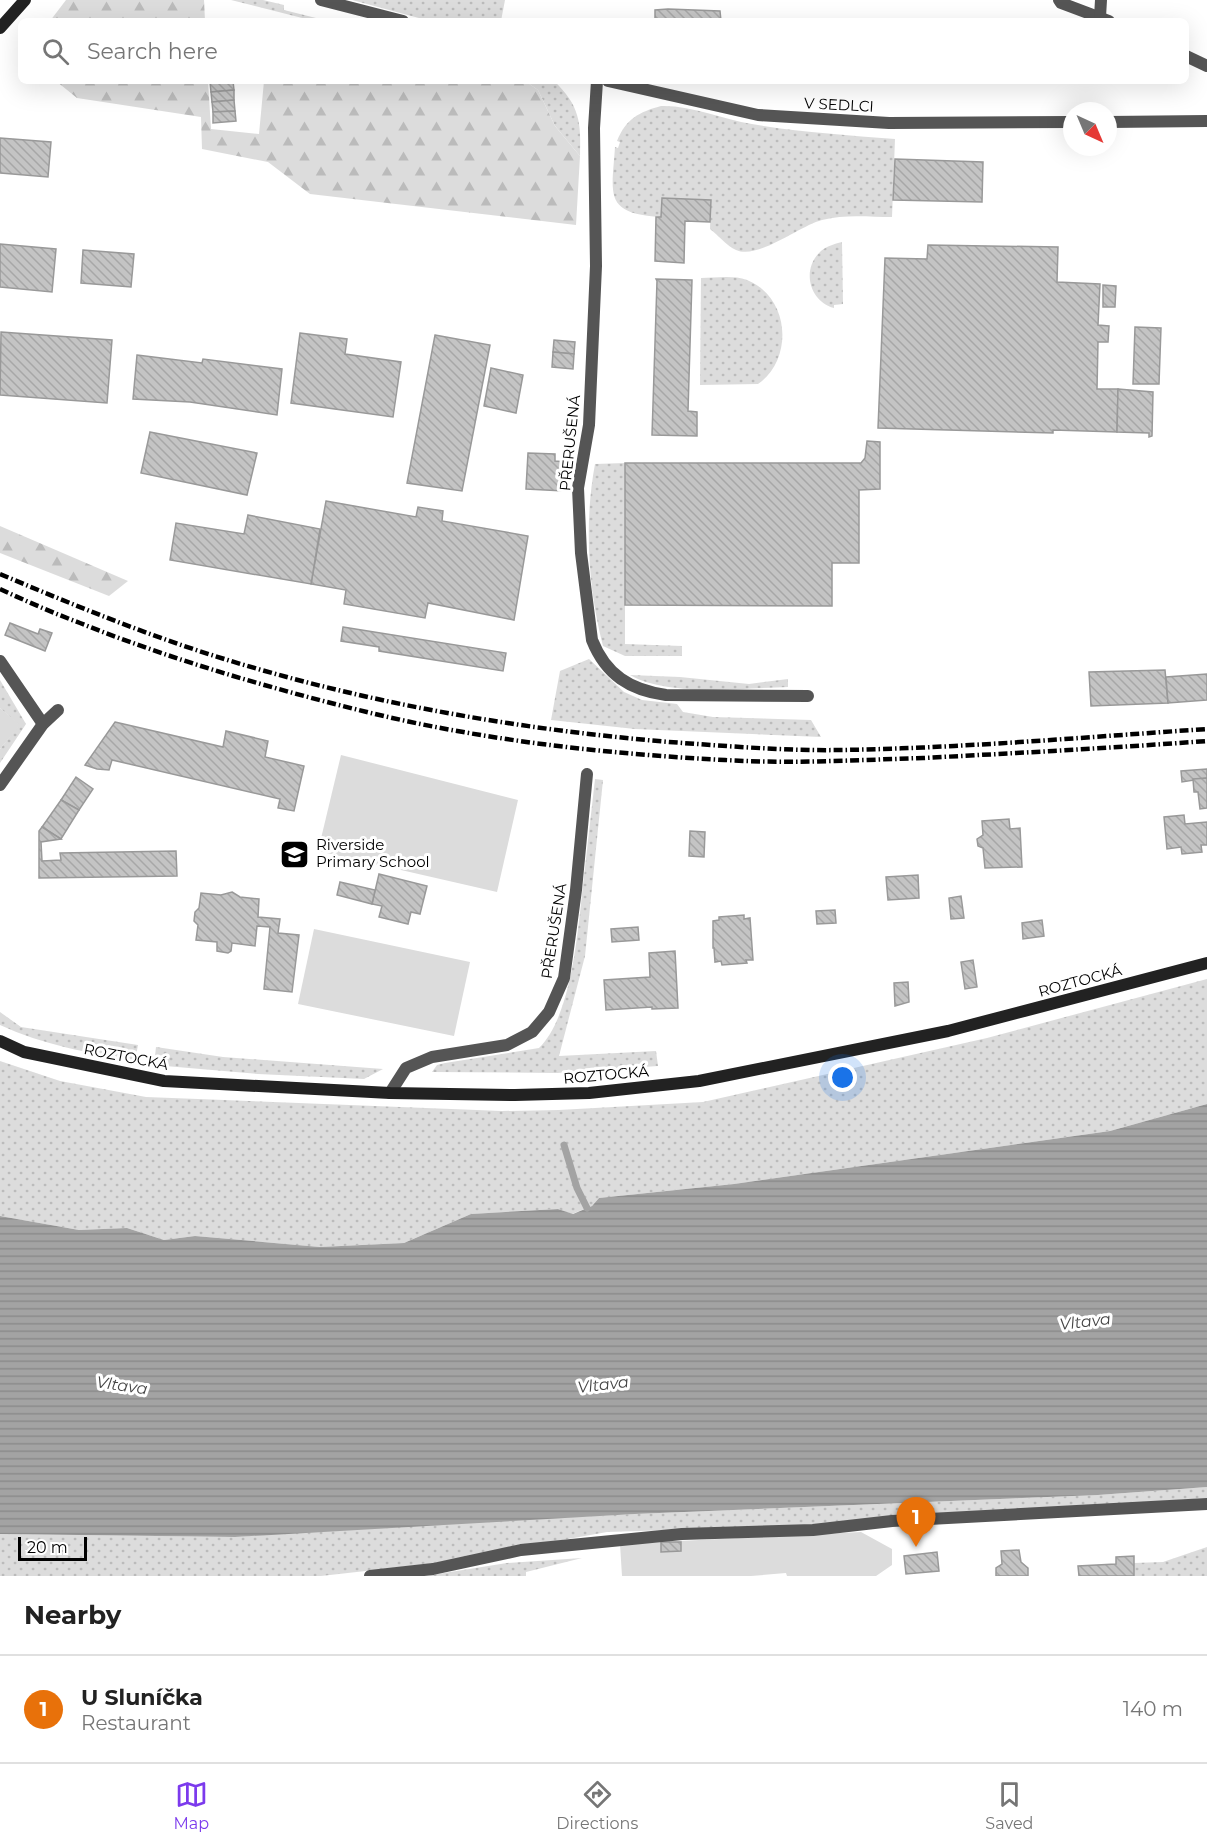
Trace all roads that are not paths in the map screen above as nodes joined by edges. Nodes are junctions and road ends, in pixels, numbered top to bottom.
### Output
1 (321, 0) edge
2 (1059, 0) edge
3 (1101, 0) edge
4 (25, 2) edge
5 (391, 18) edge
6 (1101, 18) edge
7 (1104, 18) edge
8 (0, 28) edge
9 (1189, 57) edge
10 (1207, 66) edge
11 (597, 84) edge
12 (621, 84) edge
13 (1207, 121) edge
14 (1063, 122) edge
15 (1117, 122) edge
16 (0, 661) edge
17 (808, 696) dead end
18 (58, 710) dead end
19 (43, 724) junction
20 (587, 774) dead end
21 (0, 784) edge
22 (1207, 963) edge
23 (0, 1041) edge
24 (390, 1093) junction
25 (1207, 1504) edge
26 (370, 1576) edge

1 - 5 street
2 - 6 street
3 - 7 street
4 - 8 main road
9 - 10 street
11 - 17 street, PŘERUŠENÁ
12 - 14 street, V SEDLCI
13 - 15 street
16 - 19 street
18 - 19 street
19 - 21 street
20 - 24 street, PŘERUŠENÁ
22 - 24 main road, ROZTOCKÁ
23 - 24 main road, ROZTOCKÁ
25 - 26 street

